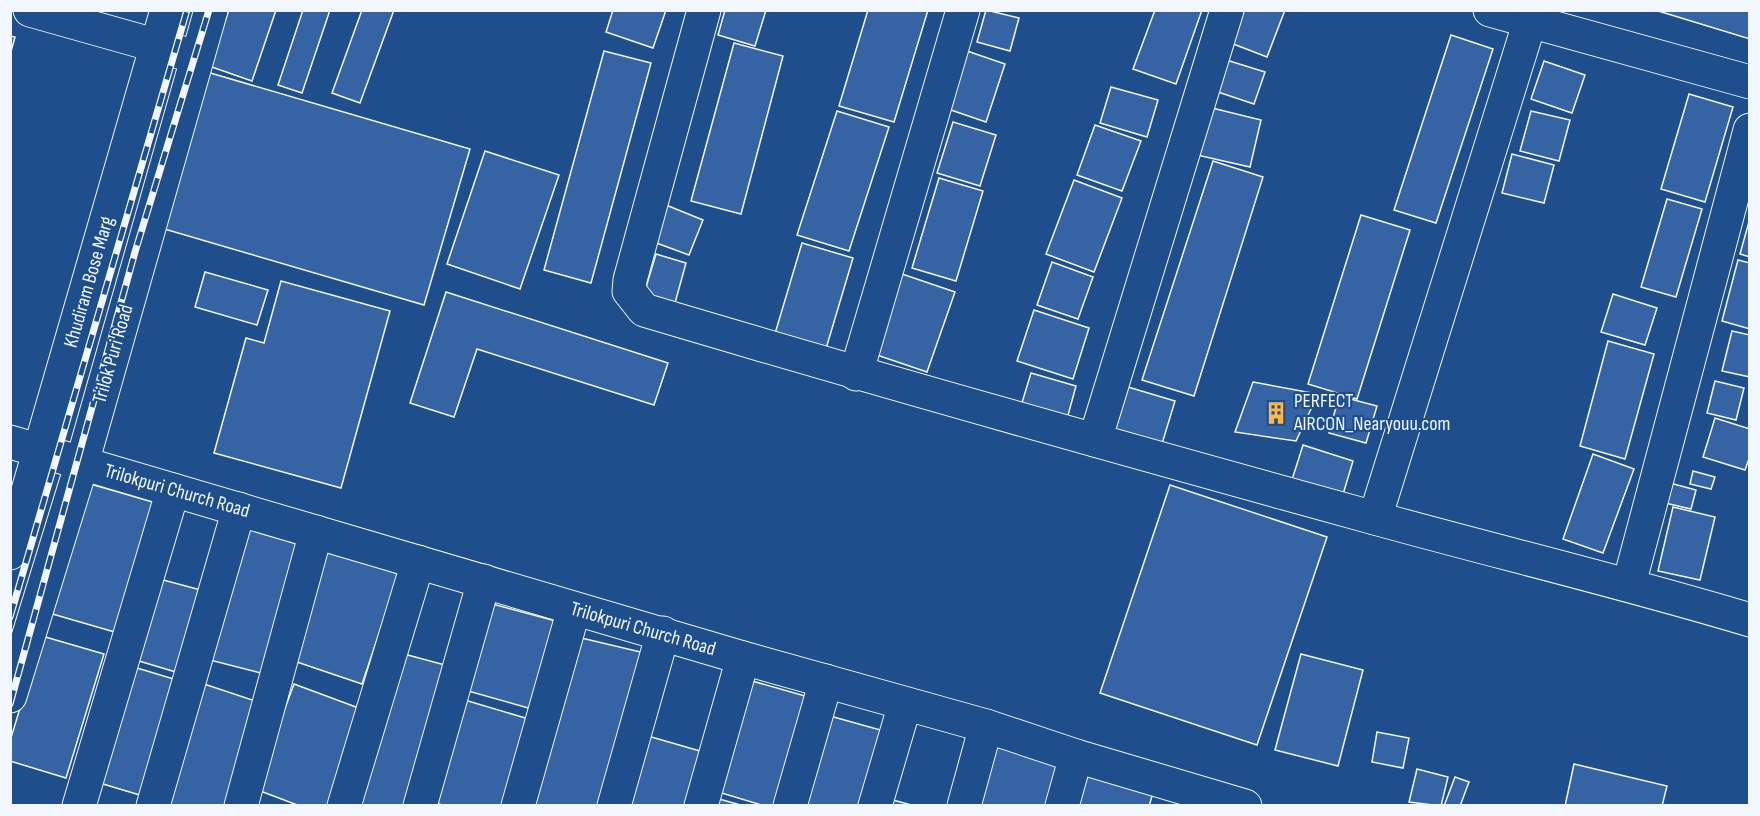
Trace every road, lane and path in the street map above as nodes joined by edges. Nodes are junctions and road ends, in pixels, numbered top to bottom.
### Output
1 (30, 10) edge
2 (167, 10) edge
3 (211, 10) edge
4 (704, 10) edge
5 (963, 10) edge
6 (1227, 10) edge
7 (1490, 10) edge
8 (1530, 21) junction
9 (157, 46) junction
10 (198, 57) junction
11 (1749, 82) edge
12 (1749, 130) edge
13 (856, 374) junction
14 (1095, 440) junction
15 (26, 446) edge
16 (82, 463) junction
17 (173, 490) junction
18 (238, 509) junction
19 (1375, 518) junction
20 (316, 532) junction
21 (10, 553) edge
22 (418, 561) junction
23 (484, 581) junction
24 (1629, 584) junction
25 (574, 609) junction
26 (1749, 620) edge
27 (663, 633) junction
28 (743, 658) junction
29 (826, 681) junction
30 (10, 696) edge
31 (905, 704) junction
32 (986, 726) junction
33 (1076, 756) junction
34 (1162, 794) edge
35 (1243, 805) edge
36 (79, 806) edge
37 (153, 806) edge
38 (242, 806) edge
39 (344, 806) edge
40 (420, 806) edge
41 (518, 806) edge
42 (614, 806) edge
43 (701, 806) edge
44 (790, 806) edge
45 (875, 806) edge
46 (964, 806) edge
47 (1062, 806) edge

1 - 9 street
2 - 9 street, Khudiram Bose Marg
3 - 10 street, Trilok Puri Road
4 - 13 street
5 - 13 street
6 - 14 street
7 - 8 street
8 - 11 street
8 - 19 street
9 - 10 street
9 - 15 street, Khudiram Bose Marg
10 - 16 street, Trilok Puri Road
12 - 24 street
13 - 14 street
14 - 19 street
15 - 16 street, Trilokpuri Church Road
15 - 21 street, Khudiram Bose Marg
16 - 17 street, Trilokpuri Church Road
16 - 30 street, Trilok Puri Road
17 - 18 street, Trilokpuri Church Road
17 - 36 street
18 - 20 street, Trilokpuri Church Road
18 - 37 street
19 - 24 street
20 - 22 street, Trilokpuri Church Road
20 - 38 street
22 - 23 street, Trilokpuri Church Road
22 - 39 street
23 - 25 street, Trilokpuri Church Road
23 - 40 street
24 - 26 street
25 - 27 street, Trilokpuri Church Road
25 - 41 street
27 - 28 street, Trilokpuri Church Road
27 - 42 street
28 - 29 street, Trilokpuri Church Road
28 - 43 street
29 - 31 street, Trilokpuri Church Road
29 - 44 street
31 - 32 street, Trilokpuri Church Road
31 - 45 street
32 - 33 street, Trilokpuri Church Road
32 - 46 street
33 - 34 street, Trilokpuri Church Road
33 - 47 street
34 - 35 street, Trilokpuri Church Road

